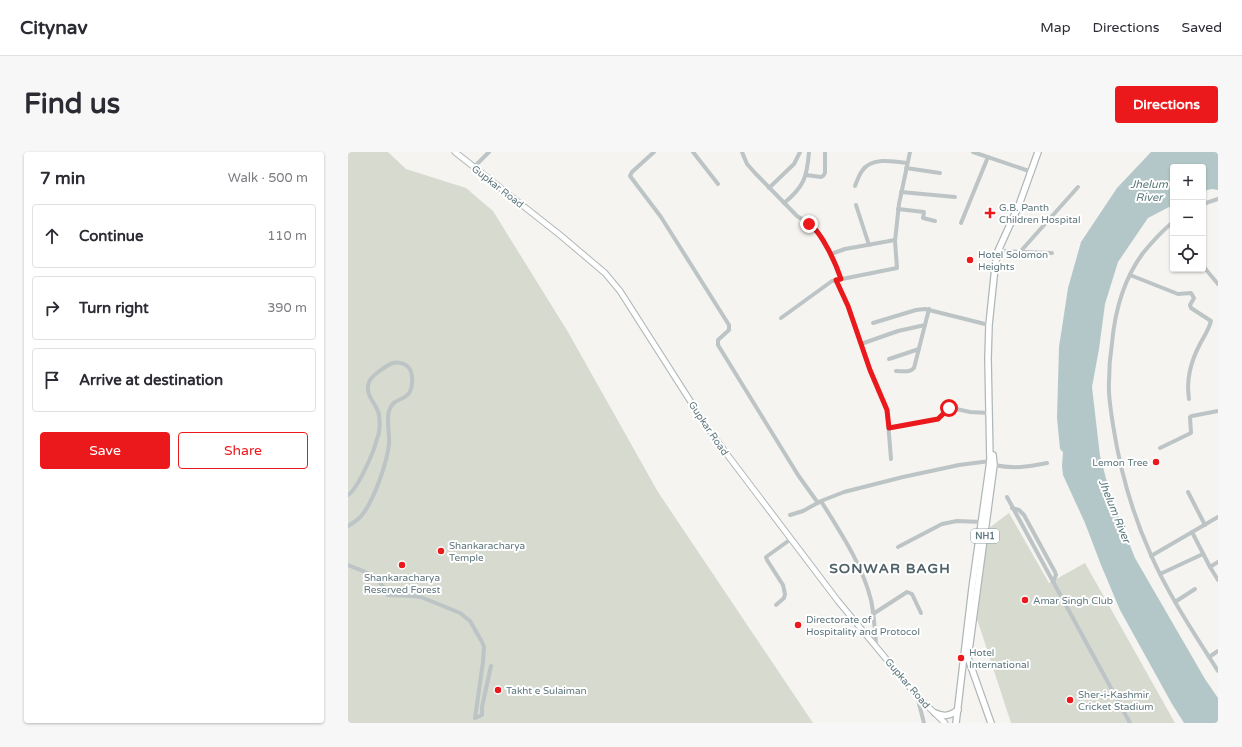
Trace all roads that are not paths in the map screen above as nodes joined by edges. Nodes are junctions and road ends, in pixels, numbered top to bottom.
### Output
1 (455, 152) edge
2 (489, 152) edge
3 (654, 152) edge
4 (693, 152) edge
5 (742, 152) edge
6 (800, 152) edge
7 (809, 152) edge
8 (825, 152) edge
9 (910, 152) edge
10 (973, 152) edge
11 (1034, 152) edge
12 (1038, 152) edge
13 (983, 153) edge
14 (988, 157) junction
15 (906, 165) junction
16 (474, 166) junction
17 (940, 173) dead end
18 (1030, 173) junction
19 (806, 175) junction
20 (718, 184) dead end
21 (855, 186) dead end
22 (1078, 187) dead end
23 (769, 188) junction
24 (901, 192) junction
25 (955, 197) dead end
26 (1218, 199) edge
27 (784, 203) junction
28 (1206, 203) edge
29 (856, 205) dead end
30 (898, 209) junction
31 (935, 221) dead end
32 (961, 223) dead end
33 (1170, 225) edge
34 (895, 240) junction
35 (869, 245) junction
36 (998, 251) junction
37 (1020, 252) junction
38 (1052, 253) dead end
39 (830, 254) junction
40 (1206, 270) edge
41 (1130, 275) junction
42 (841, 279) junction
43 (836, 280) junction
44 (1218, 284) edge
45 (929, 309) junction
46 (781, 318) dead end
47 (873, 323) dead end
48 (925, 324) junction
49 (989, 325) junction
50 (861, 344) junction
51 (919, 349) junction
52 (889, 359) dead end
53 (896, 372) dead end
54 (1189, 399) dead end
55 (1218, 411) edge
56 (989, 413) junction
57 (889, 428) junction
58 (1160, 448) dead end
59 (891, 459) dead end
60 (992, 463) junction
61 (1046, 463) dead end
62 (1188, 492) dead end
63 (348, 495) edge
64 (1007, 497) dead end
65 (820, 502) junction
66 (790, 515) dead end
67 (1218, 517) edge
68 (982, 522) junction
69 (1204, 525) junction
70 (348, 526) edge
71 (1192, 532) junction
72 (791, 539) junction
73 (898, 547) dead end
74 (1203, 554) junction
75 (1150, 556) junction
76 (1218, 562) edge
77 (348, 565) edge
78 (1210, 567) junction
79 (1160, 574) junction
80 (1218, 580) edge
81 (1196, 589) dead end
82 (1175, 602) junction
83 (776, 605) dead end
84 (921, 613) dead end
85 (873, 614) junction
86 (876, 645) junction
87 (968, 647) junction
88 (1218, 651) edge
89 (1209, 657) junction
90 (966, 658) junction
91 (491, 666) dead end
92 (1218, 671) edge
93 (917, 696) junction
94 (958, 710) junction
95 (935, 713) junction
96 (924, 723) edge
97 (945, 723) edge
98 (956, 723) edge
99 (991, 723) edge
100 (1130, 723) edge

1 - 16 main road, Gupkar Road
2 - 16 street
3 - 65 street
4 - 20 street
5 - 23 street
6 - 23 street
7 - 19 street
8 - 19 street
9 - 15 street
10 - 13 street
11 - 18 highway, NH1
12 - 18 highway, NH1
13 - 14 street
14 - 18 street
14 - 32 street
15 - 17 street
15 - 21 street
15 - 24 street
16 - 72 main road, Gupkar Road
18 - 36 highway, NH1
19 - 27 street
22 - 37 street
23 - 27 street
24 - 25 street
24 - 30 street
26 - 28 street
27 - 39 street
29 - 35 street
30 - 31 street
30 - 34 street
33 - 41 street
34 - 35 street
34 - 42 street
35 - 39 street
36 - 37 street
36 - 49 highway, NH1
37 - 38 street
39 - 42 street
40 - 44 street
41 - 54 street
41 - 75 street
42 - 43 street
43 - 46 street
43 - 50 street
45 - 47 street
45 - 48 street
45 - 49 street
48 - 50 street
48 - 51 street
49 - 56 highway, NH1
50 - 57 street
51 - 52 street
51 - 53 street
55 - 58 street
56 - 57 street
56 - 60 highway, NH1
57 - 59 street
60 - 61 street
60 - 65 street
60 - 68 highway, NH1
60 - 87 highway, NH1
62 - 69 street
63 - 70 street
64 - 100 street
65 - 66 street
65 - 85 street
67 - 69 street
68 - 73 street
68 - 87 highway, NH1
69 - 71 street
71 - 74 street
71 - 75 street
72 - 83 street
72 - 86 main road, Gupkar Road
74 - 78 street
74 - 79 street
75 - 79 street
76 - 78 street
77 - 91 street
78 - 80 street
79 - 82 street
81 - 82 street
82 - 89 street
84 - 85 street
85 - 86 street
86 - 93 main road, Gupkar Road
87 - 90 highway, NH1
88 - 89 street
89 - 92 street
90 - 94 highway, NH1
90 - 99 highway
93 - 95 main road, Gupkar Road
93 - 96 street
94 - 95 highway
94 - 98 highway, NH1
95 - 97 main road, Gupkar Road

